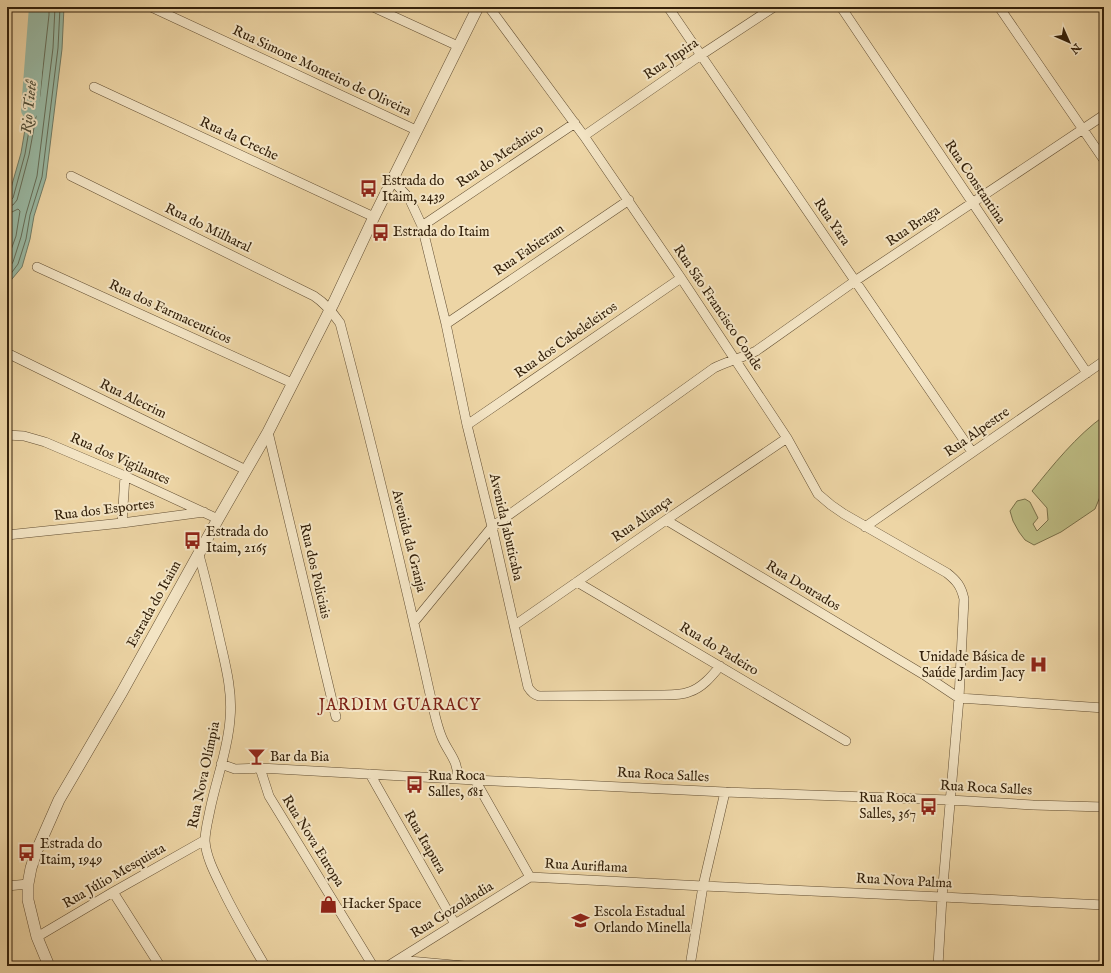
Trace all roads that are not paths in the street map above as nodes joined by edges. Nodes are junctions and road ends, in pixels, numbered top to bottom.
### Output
1 (152, 7) edge
2 (373, 7) edge
3 (478, 7) edge
4 (489, 7) edge
5 (668, 7) edge
6 (774, 7) edge
7 (841, 7) edge
8 (999, 7) edge
9 (458, 46) junction
10 (701, 55) junction
11 (94, 88) dead end
12 (1104, 115) edge
13 (575, 123) junction
14 (1083, 129) junction
15 (416, 130) junction
16 (584, 136) junction
17 (1104, 160) edge
18 (71, 176) dead end
19 (392, 180) junction
20 (629, 200) junction
21 (973, 203) junction
22 (374, 217) junction
23 (422, 226) junction
24 (37, 266) dead end
25 (681, 278) junction
26 (856, 281) junction
27 (330, 310) junction
28 (446, 324) junction
29 (7, 353) edge
30 (736, 359) junction
31 (1104, 361) edge
32 (1087, 373) junction
33 (292, 383) junction
34 (467, 425) junction
35 (268, 432) junction
36 (7, 435) edge
37 (787, 438) junction
38 (972, 452) junction
39 (246, 470) junction
40 (125, 476) junction
41 (205, 512) junction
42 (218, 519) junction
43 (666, 520) junction
44 (122, 523) junction
45 (492, 527) junction
46 (865, 527) junction
47 (7, 535) edge
48 (199, 555) junction
49 (577, 582) junction
50 (414, 622) junction
51 (515, 626) junction
52 (720, 666) junction
53 (960, 672) junction
54 (926, 676) junction
55 (959, 698) junction
56 (1104, 708) edge
57 (336, 717) dead end
58 (846, 741) dead end
59 (221, 764) junction
60 (260, 768) junction
61 (370, 774) junction
62 (458, 779) junction
63 (475, 780) junction
64 (724, 792) junction
65 (950, 800) junction
66 (1104, 807) edge
67 (205, 840) junction
68 (530, 876) junction
69 (28, 884) junction
70 (7, 886) edge
71 (703, 886) junction
72 (114, 892) junction
73 (942, 897) junction
74 (1104, 905) edge
75 (455, 924) junction
76 (37, 937) junction
77 (398, 960) junction
78 (48, 966) edge
79 (160, 966) edge
80 (265, 966) edge
81 (373, 966) edge
82 (388, 966) edge
83 (464, 966) edge
84 (690, 966) edge
85 (938, 966) edge

1 - 15 street, Rua Simone Monteiro de Oliveira
2 - 9 street
3 - 9 street, Estrada do Itaim
4 - 13 street, Rua São Francisco Conde
5 - 10 street, Rua Yara
6 - 10 street, Rua Jupira
7 - 21 street, Rua Constantina
8 - 14 street
9 - 15 street, Estrada do Itaim
10 - 16 street, Rua Jupira
10 - 26 street, Rua Yara
11 - 22 street, Rua da Creche
12 - 14 street, Rua Braga
13 - 16 street, Rua São Francisco Conde
13 - 23 street, Rua do Mecânico
14 - 17 street
14 - 21 street, Rua Braga
15 - 19 street, Estrada do Itaim
16 - 20 street, Rua São Francisco Conde
18 - 27 street, Rua do Milharal
19 - 22 street, Estrada do Itaim
19 - 23 street, Avenida Jabuticaba
20 - 25 street, Rua São Francisco Conde
20 - 28 street, Rua Fabieram
21 - 26 street, Rua Braga
21 - 32 street, Rua Constantina
22 - 27 street, Estrada do Itaim
23 - 28 street, Avenida Jabuticaba
24 - 33 street, Rua dos Farmaceuticos
25 - 30 street, Rua São Francisco Conde
25 - 34 street, Rua dos Cabeleleiros
26 - 30 street, Rua Braga
26 - 38 street, Rua Yara
27 - 33 street, Estrada do Itaim
27 - 50 street, Avenida da Granja
28 - 34 street, Avenida Jabuticaba
29 - 39 street, Rua Alecrim
30 - 37 street, Rua São Francisco Conde
30 - 45 street
31 - 32 street, Rua Alpestre
32 - 38 street, Rua Alpestre
33 - 35 street, Estrada do Itaim
34 - 45 street, Avenida Jabuticaba
35 - 39 street, Estrada do Itaim
35 - 57 street, Rua dos Policiais
36 - 40 street, Rua dos Vigilantes
37 - 43 street, Rua Aliança
37 - 46 street, Rua São Francisco Conde
38 - 46 street, Rua Alpestre
39 - 42 street, Estrada do Itaim
40 - 41 street, Rua dos Vigilantes
40 - 44 street
41 - 42 street, Rua dos Vigilantes
41 - 44 street, Rua dos Esportes
42 - 48 street, Estrada do Itaim
43 - 49 street, Rua Aliança
43 - 54 street, Rua Dourados
44 - 47 street, Rua dos Esportes
45 - 50 street
45 - 51 street, Avenida Jabuticaba
46 - 53 street, Rua São Francisco Conde
48 - 59 street, Rua Nova Olímpia
48 - 69 street, Estrada do Itaim
49 - 51 street, Rua Aliança
49 - 52 street, Rua do Padeiro
50 - 62 street, Avenida da Granja
51 - 52 street, Avenida Jabuticaba
52 - 58 street, Rua do Padeiro
53 - 54 street
53 - 55 street
54 - 55 street, Rua Dourados
55 - 56 street
55 - 65 street
59 - 60 street, Rua Roca Salles
59 - 67 street, Rua Nova Olímpia
60 - 61 street, Rua Roca Salles
60 - 81 street, Rua Nova Europa
61 - 62 street, Rua Roca Salles
61 - 75 street, Rua Itapura
62 - 63 street, Rua Roca Salles
63 - 64 street, Rua Roca Salles
63 - 68 street, Rua Auriflama
64 - 65 street, Rua Roca Salles
64 - 71 street
65 - 66 street, Rua Roca Salles
65 - 73 street
67 - 72 street, Rua Júlio Mesquista
67 - 80 street, Rua Nova Olímpia
68 - 71 street, Rua Auriflama
68 - 75 street, Rua Gozolândia
69 - 70 street
69 - 76 street, Estrada do Itaim
71 - 73 street, Rua Nova Palma
71 - 84 street
72 - 76 street, Rua Júlio Mesquista
72 - 79 street
73 - 74 street, Rua Nova Palma
73 - 85 street
75 - 77 street, Rua Gozolândia
76 - 78 street, Estrada do Itaim
77 - 82 street, Rua Gozolândia
77 - 83 street

